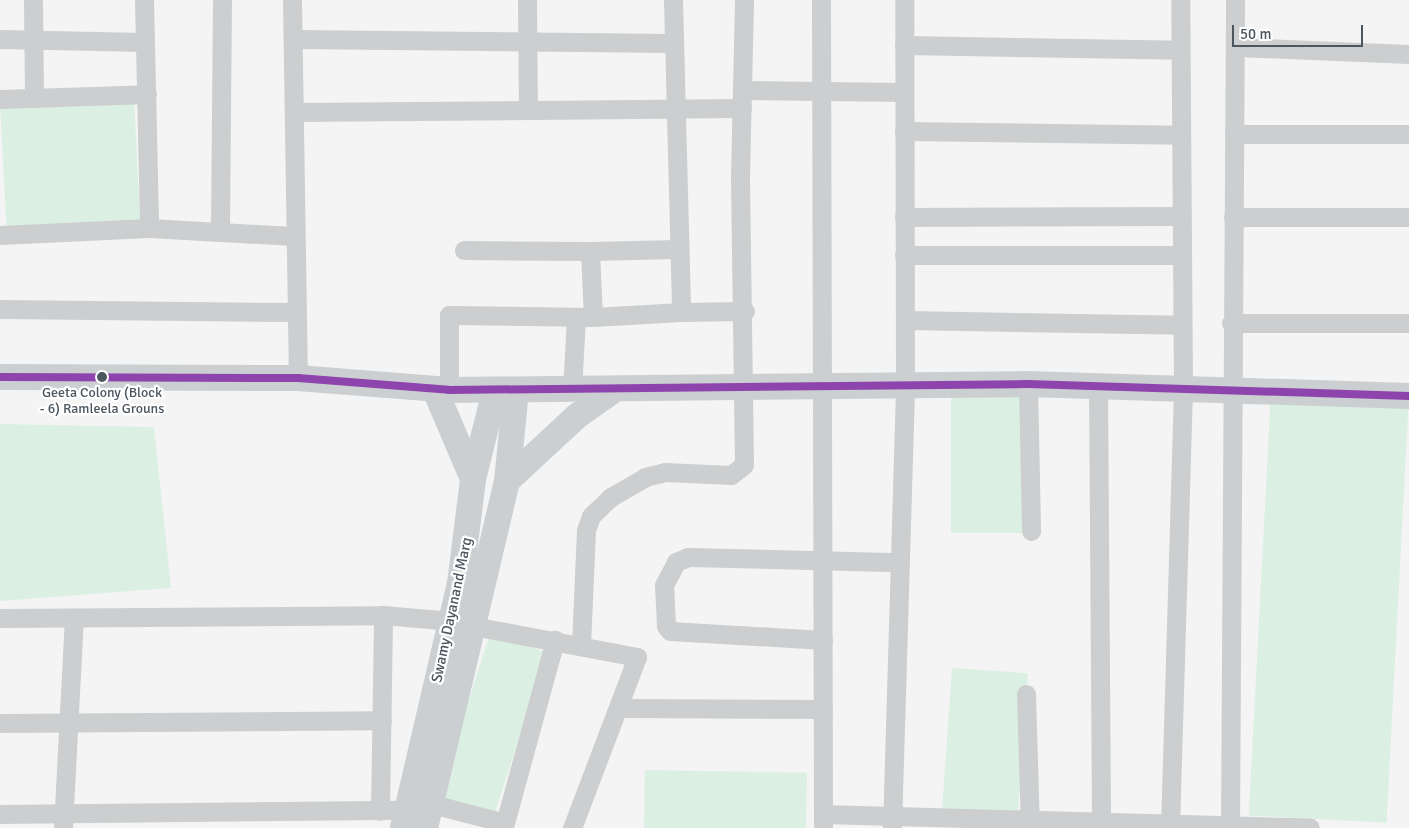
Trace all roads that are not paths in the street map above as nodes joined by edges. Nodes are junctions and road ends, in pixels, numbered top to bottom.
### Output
1 (33, 0) edge
2 (144, 0) edge
3 (222, 0) edge
4 (292, 0) edge
5 (527, 0) edge
6 (673, 0) edge
7 (744, 0) edge
8 (821, 0) edge
9 (904, 0) edge
10 (1180, 0) edge
11 (1235, 0) edge
12 (294, 38) junction
13 (0, 39) edge
14 (527, 39) junction
15 (34, 40) junction
16 (145, 42) junction
17 (673, 44) junction
18 (904, 45) junction
19 (1236, 47) junction
20 (1180, 50) junction
21 (1409, 54) edge
22 (822, 91) junction
23 (904, 92) junction
24 (147, 94) junction
25 (34, 98) junction
26 (0, 99) edge
27 (742, 99) junction
28 (675, 109) junction
29 (528, 110) junction
30 (295, 112) junction
31 (904, 131) junction
32 (1234, 134) junction
33 (1409, 134) edge
34 (1180, 135) junction
35 (1180, 216) junction
36 (904, 217) junction
37 (1233, 217) junction
38 (1409, 217) edge
39 (149, 228) junction
40 (220, 230) junction
41 (0, 235) edge
42 (294, 236) junction
43 (678, 249) junction
44 (464, 250) dead end
45 (590, 251) junction
46 (1181, 255) junction
47 (904, 256) junction
48 (0, 309) edge
49 (745, 311) junction
50 (294, 312) junction
51 (681, 312) junction
52 (584, 317) junction
53 (905, 320) junction
54 (1231, 322) junction
55 (1409, 323) edge
56 (1182, 325) junction
57 (0, 377) edge
58 (298, 378) junction
59 (1028, 384) junction
60 (1098, 386) junction
61 (746, 388) junction
62 (823, 388) junction
63 (905, 388) junction
64 (1183, 388) junction
65 (1230, 388) junction
66 (442, 390) junction
67 (506, 391) junction
68 (572, 391) junction
69 (611, 392) junction
70 (1409, 396) edge
71 (473, 479) junction
72 (507, 481) junction
73 (1031, 531) dead end
74 (821, 559) junction
75 (899, 562) junction
76 (384, 615) junction
77 (0, 618) edge
78 (74, 618) junction
79 (462, 623) junction
80 (554, 640) junction
81 (823, 640) junction
82 (581, 645) junction
83 (1026, 694) dead end
84 (620, 708) junction
85 (823, 709) junction
86 (382, 720) junction
87 (0, 723) edge
88 (70, 724) junction
89 (432, 804) junction
90 (380, 811) junction
91 (0, 814) edge
92 (405, 819) edge
93 (823, 821) edge
94 (892, 821) edge
95 (63, 822) edge
96 (1030, 825) edge
97 (1170, 825) edge
98 (1101, 826) edge
99 (1230, 827) edge
100 (425, 828) edge
101 (572, 828) edge
102 (1310, 828) edge

1 - 15 street
2 - 16 street
3 - 40 street
4 - 12 street
5 - 14 street
6 - 17 street
7 - 27 street
8 - 22 street
9 - 18 street
10 - 20 street
11 - 19 street
12 - 14 street
12 - 30 street
13 - 15 street
14 - 17 street
14 - 29 street
15 - 16 street
15 - 25 street
16 - 24 street
17 - 28 street
18 - 20 street
18 - 23 street
19 - 21 street
19 - 32 street
20 - 34 street
22 - 23 street
22 - 27 street
22 - 62 street
23 - 31 street
24 - 25 street
24 - 39 street
25 - 26 street
27 - 28 street
27 - 49 street
28 - 29 street
28 - 43 street
29 - 30 street
30 - 42 street
31 - 34 street
31 - 36 street
32 - 33 street
32 - 37 street
34 - 35 street
35 - 36 street
35 - 46 street
36 - 47 street
37 - 38 street
37 - 54 street
39 - 40 street
39 - 41 street
40 - 42 street
42 - 50 street
43 - 45 street
43 - 51 street
44 - 45 street
45 - 52 street
46 - 47 street
46 - 56 street
47 - 53 street
48 - 50 street
49 - 51 street
49 - 61 street
50 - 58 street
51 - 52 street
52 - 66 street
52 - 68 street
53 - 56 street
53 - 63 street
54 - 55 street
54 - 65 street
56 - 64 street
57 - 58 street
58 - 66 street
59 - 60 street
59 - 63 street
59 - 73 street
60 - 64 street
60 - 98 street
61 - 62 street
61 - 69 street
61 - 82 street
62 - 63 street
62 - 74 street
63 - 75 street
64 - 65 street
64 - 97 street
65 - 70 street
65 - 99 street
66 - 67 street
66 - 71 street
67 - 68 street
67 - 71 street, Swamy Dayanand Marg
67 - 72 street, Swamy Dayanand Marg
68 - 69 street
69 - 72 street
71 - 79 street, Swamy Dayanand Marg
72 - 79 street, Swamy Dayanand Marg
74 - 75 street
74 - 81 street
74 - 81 street
75 - 94 street
76 - 78 street
76 - 79 street
76 - 86 street
77 - 78 street
78 - 88 street
79 - 80 street
79 - 89 street, Swamy Dayanand Marg
79 - 92 street, Swamy Dayanand Marg
80 - 82 street
80 - 89 street
81 - 85 street
82 - 84 street
83 - 96 street
84 - 85 street
84 - 101 street
85 - 93 street
86 - 88 street
86 - 90 street
87 - 88 street
88 - 95 street
89 - 100 street, Swamy Dayanand Marg
90 - 92 street
90 - 95 street
91 - 95 street
93 - 94 street
94 - 96 street
96 - 98 street
97 - 98 street
97 - 99 street
99 - 102 street

